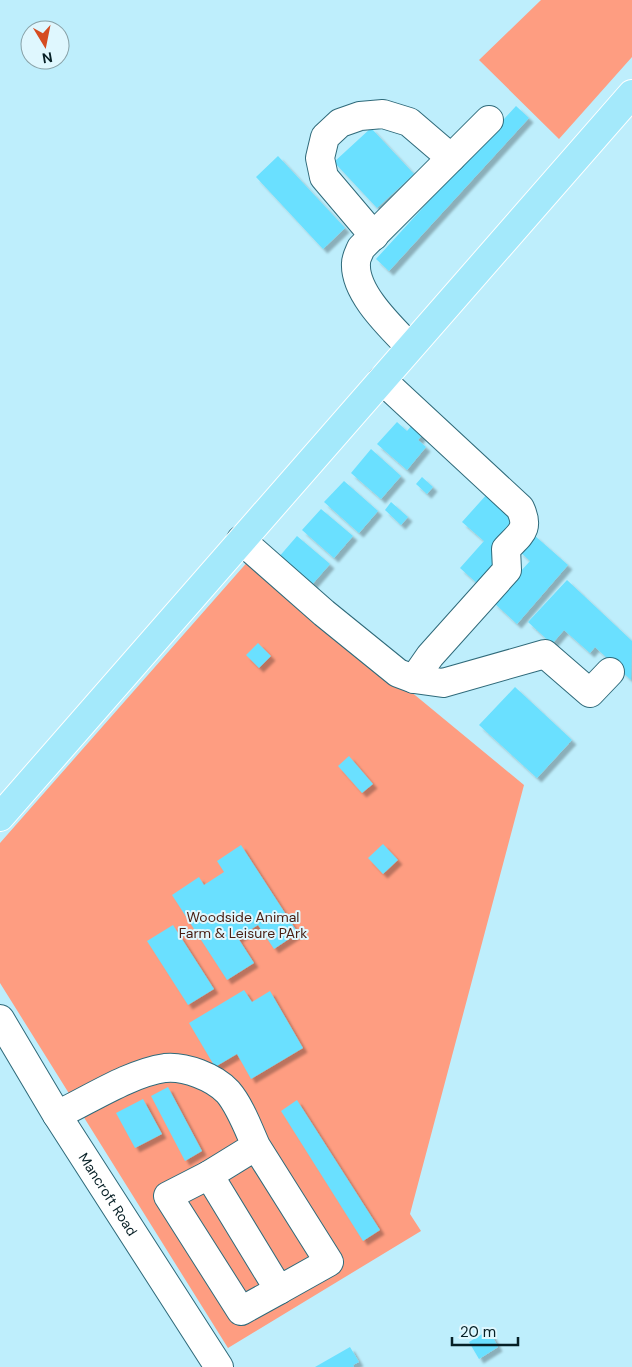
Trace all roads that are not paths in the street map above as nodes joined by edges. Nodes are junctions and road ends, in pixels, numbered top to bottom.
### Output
1 (632, 94) edge
2 (489, 120) dead end
3 (451, 158) junction
4 (374, 236) junction
5 (410, 347) junction
6 (382, 380) junction
7 (242, 540) junction
8 (610, 672) dead end
9 (414, 680) junction
10 (0, 818) edge
11 (0, 1019) edge
12 (57, 1115) junction
13 (256, 1146) junction
14 (209, 1175) junction
15 (279, 1290) junction
16 (219, 1367) edge

1 - 5 main road
2 - 3 street
3 - 4 street
3 - 4 street
4 - 5 street
5 - 6 main road
6 - 7 main road
6 - 9 street
7 - 9 street
7 - 10 main road
8 - 9 street
11 - 12 street, Mancroft Road
12 - 13 street
12 - 16 street, Mancroft Road
13 - 14 street
13 - 15 street
14 - 15 street
14 - 15 street

